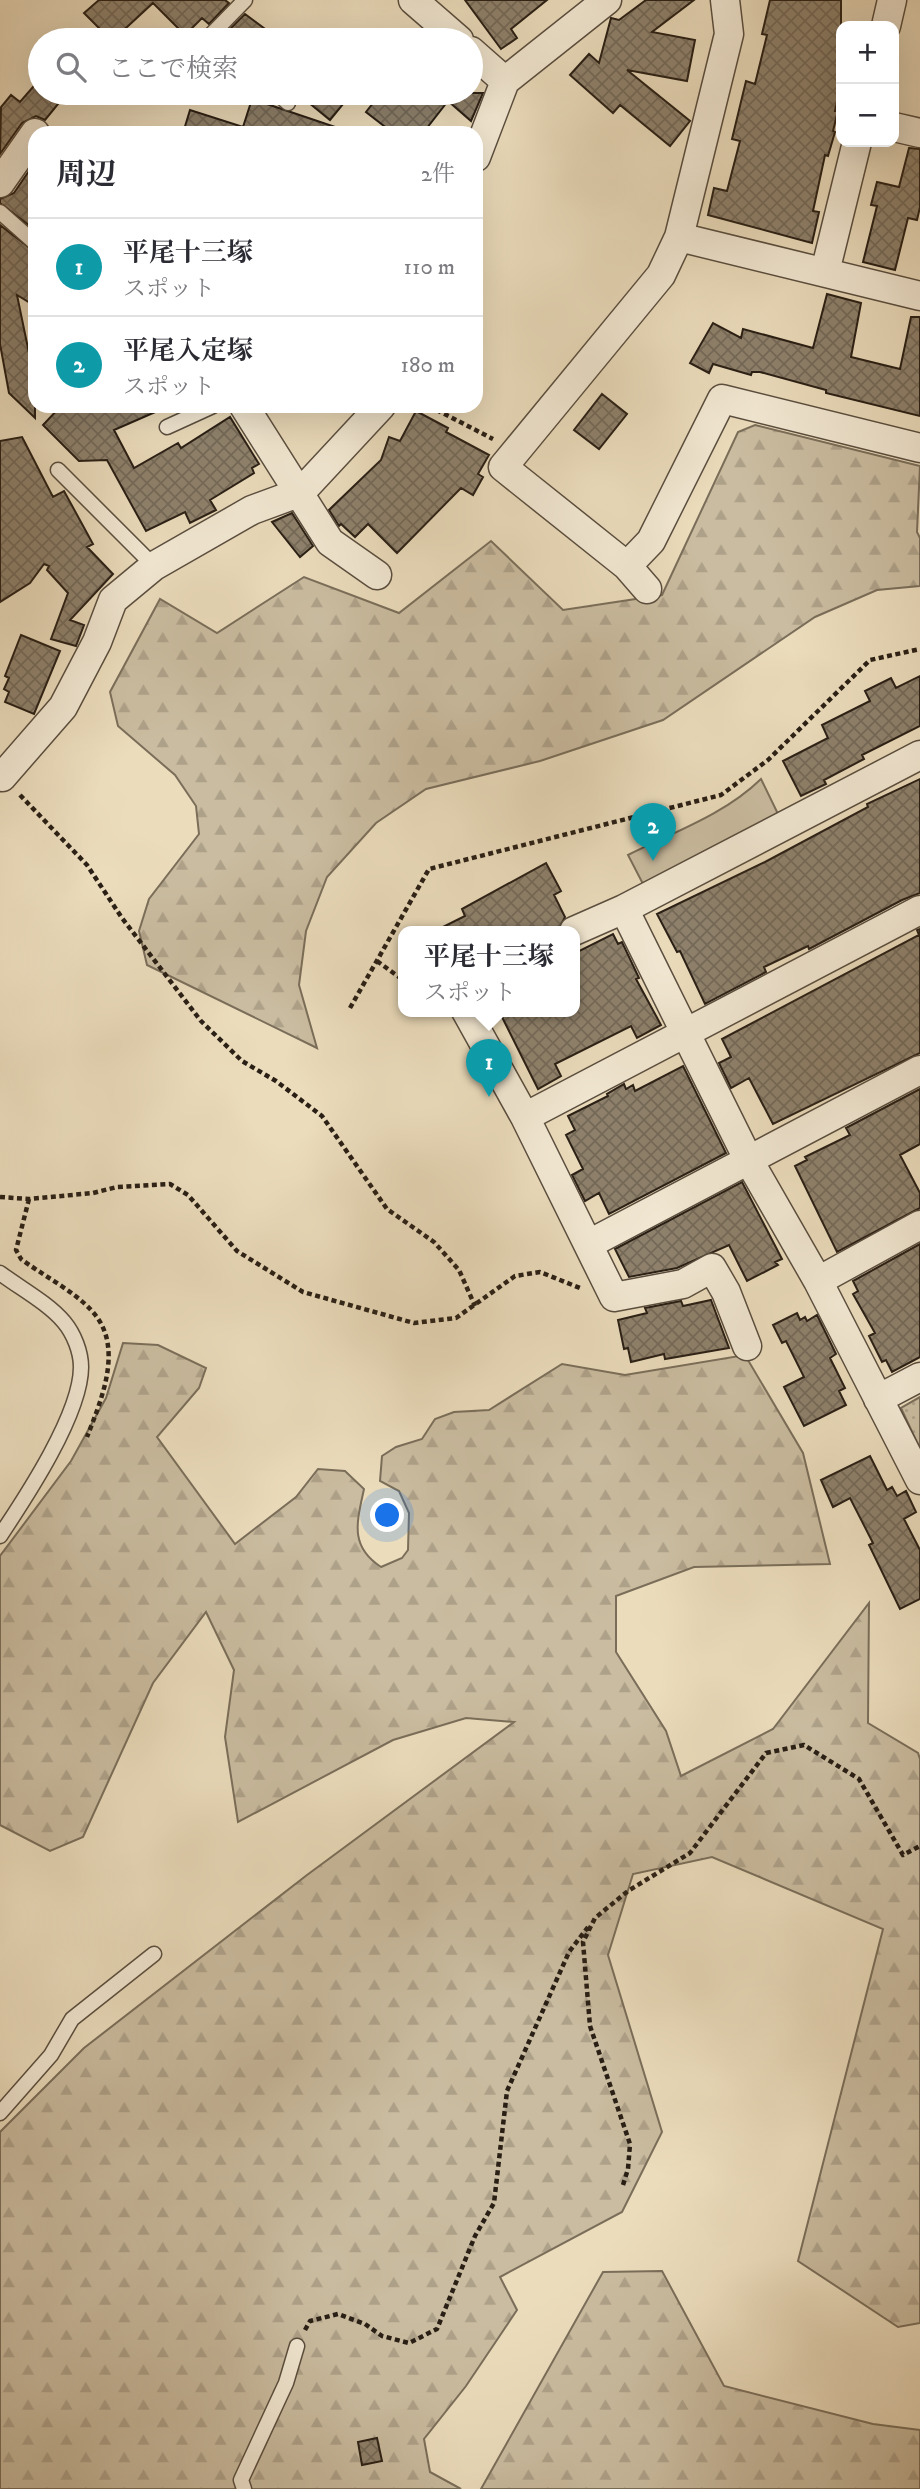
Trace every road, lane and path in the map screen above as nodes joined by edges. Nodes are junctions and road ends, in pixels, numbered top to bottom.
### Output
1 (245, 0) edge
2 (413, 0) edge
3 (607, 0) edge
4 (725, 0) edge
5 (892, 0) edge
6 (887, 21) edge
7 (218, 28) edge
8 (444, 28) edge
9 (483, 62) edge
10 (505, 81) junction
11 (899, 128) edge
12 (920, 133) edge
13 (483, 139) edge
14 (28, 143) edge
15 (856, 147) edge
16 (0, 183) edge
17 (0, 212) edge
18 (28, 237) edge
19 (679, 237) junction
20 (825, 272) junction
21 (920, 296) edge
22 (198, 413) edge
23 (249, 413) edge
24 (375, 413) edge
25 (442, 413) edge
26 (167, 427) dead end
27 (920, 448) edge
28 (515, 451) junction
29 (58, 470) dead end
30 (302, 492) junction
31 (155, 566) junction
32 (627, 566) junction
33 (377, 575) dead end
34 (647, 589) dead end
35 (920, 649) edge
36 (920, 755) edge
37 (1, 777) edge
38 (624, 909) junction
39 (920, 910) edge
40 (580, 928) edge
41 (377, 961) junction
42 (398, 976) edge
43 (350, 1008) dead end
44 (469, 1017) edge
45 (684, 1033) junction
46 (920, 1070) edge
47 (525, 1117) junction
48 (748, 1159) junction
49 (0, 1197) edge
50 (920, 1225) edge
51 (589, 1244) junction
52 (0, 1273) edge
53 (818, 1281) junction
54 (608, 1287) junction
55 (475, 1306) junction
56 (747, 1346) dead end
57 (920, 1377) edge
58 (878, 1399) junction
59 (920, 1480) edge
60 (0, 1536) edge
61 (920, 1846) edge
62 (594, 1918) junction
63 (154, 1954) dead end
64 (0, 2113) edge
65 (623, 2185) dead end
66 (297, 2346) joint
67 (244, 2489) edge

1 - 7 lane
2 - 8 street
3 - 10 street
4 - 19 street
5 - 6 street
9 - 10 street
10 - 13 street
11 - 12 street
14 - 16 street
15 - 20 street
17 - 18 lane
19 - 20 street
19 - 28 street
20 - 21 street
22 - 26 lane
23 - 30 street
24 - 30 street
25 - 28 path
27 - 32 street
28 - 32 street
29 - 31 lane
30 - 31 street
30 - 33 street
31 - 37 street
32 - 34 street
35 - 41 path
36 - 38 street
37 - 55 path
38 - 40 street
38 - 45 street
39 - 45 street
41 - 42 path
41 - 43 path
44 - 47 street
45 - 47 street
45 - 48 street
46 - 48 street
47 - 51 street
48 - 51 street
48 - 53 street
49 - 55 path
50 - 53 street
51 - 54 street
52 - 60 lane
53 - 58 street
54 - 55 path
54 - 56 street
57 - 58 street
58 - 59 street
61 - 62 path
62 - 65 path
62 - 66 path
63 - 64 lane
66 - 67 lane

